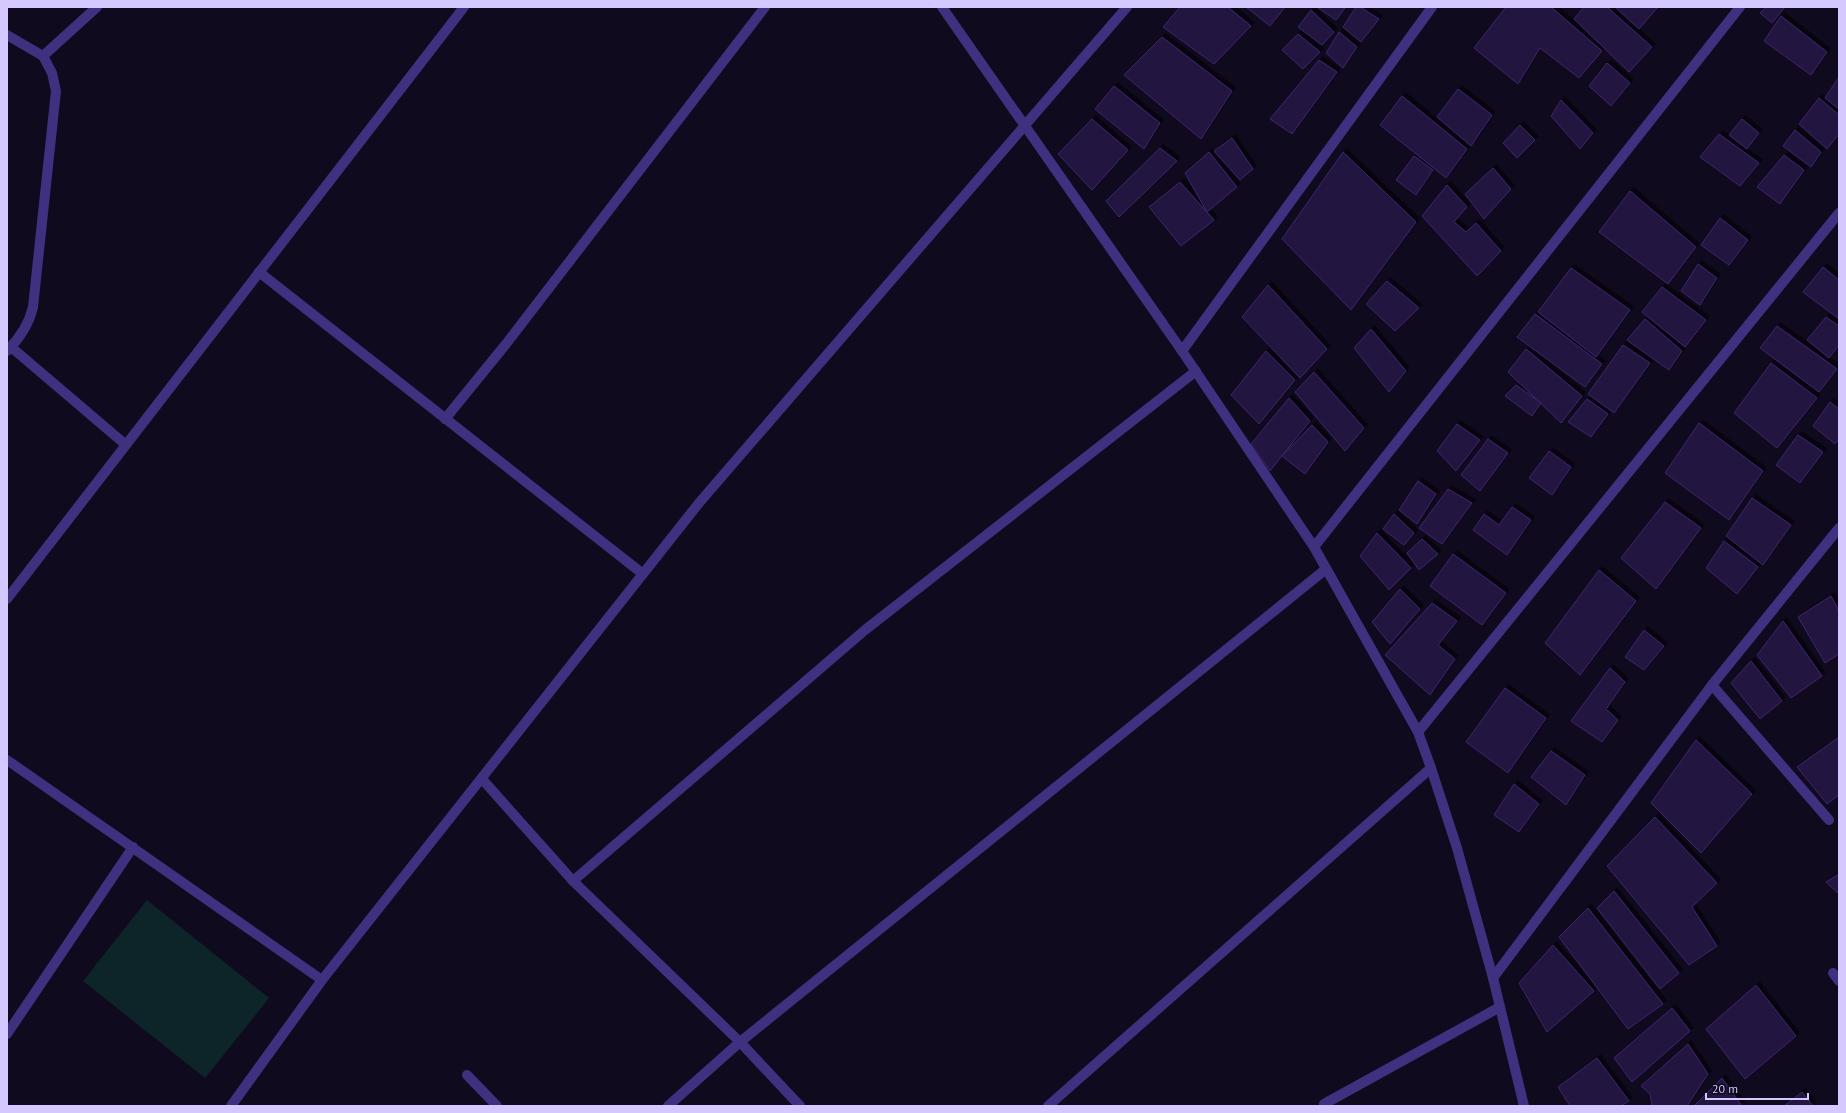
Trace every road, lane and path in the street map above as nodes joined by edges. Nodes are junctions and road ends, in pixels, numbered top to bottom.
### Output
1 (97, 7) edge
2 (464, 7) edge
3 (765, 7) edge
4 (942, 7) edge
5 (1127, 7) edge
6 (1432, 7) edge
7 (1740, 7) edge
8 (7, 35) edge
9 (43, 56) junction
10 (1024, 124) junction
11 (1839, 212) edge
12 (259, 272) junction
13 (9, 349) edge
14 (1182, 351) junction
15 (1196, 371) junction
16 (445, 419) junction
17 (126, 445) junction
18 (1839, 528) edge
19 (1314, 548) junction
20 (1326, 569) junction
21 (643, 574) junction
22 (7, 599) edge
23 (1712, 685) junction
24 (1418, 732) junction
25 (7, 760) edge
26 (1431, 768) junction
27 (482, 779) junction
28 (1829, 820) dead end
29 (133, 847) junction
30 (573, 880) junction
31 (1493, 978) junction
32 (322, 980) junction
33 (1500, 1007) junction
34 (7, 1034) edge
35 (740, 1042) junction
36 (467, 1076) dead end
37 (1324, 1104) dead end
38 (231, 1106) edge
39 (497, 1106) edge
40 (668, 1106) edge
41 (800, 1106) edge
42 (1048, 1106) edge
43 (1524, 1106) edge

1 - 9 street
2 - 12 street
3 - 16 street
4 - 10 street
5 - 10 street
6 - 14 street
7 - 19 street
8 - 9 street
9 - 13 street
10 - 14 street
10 - 21 street
11 - 24 street
12 - 16 street
12 - 17 street
13 - 17 street
14 - 15 street
15 - 19 street
15 - 30 street
16 - 21 street
17 - 22 street
18 - 23 street
19 - 20 street
20 - 24 street
20 - 35 street
21 - 27 street
23 - 28 street
23 - 31 street
24 - 26 street
25 - 29 street
26 - 31 street
26 - 42 street
27 - 30 street
27 - 32 street
29 - 32 street
29 - 34 street
30 - 35 street
31 - 33 street
32 - 38 street
33 - 37 street
33 - 43 street
35 - 40 street
35 - 41 street
36 - 39 street

